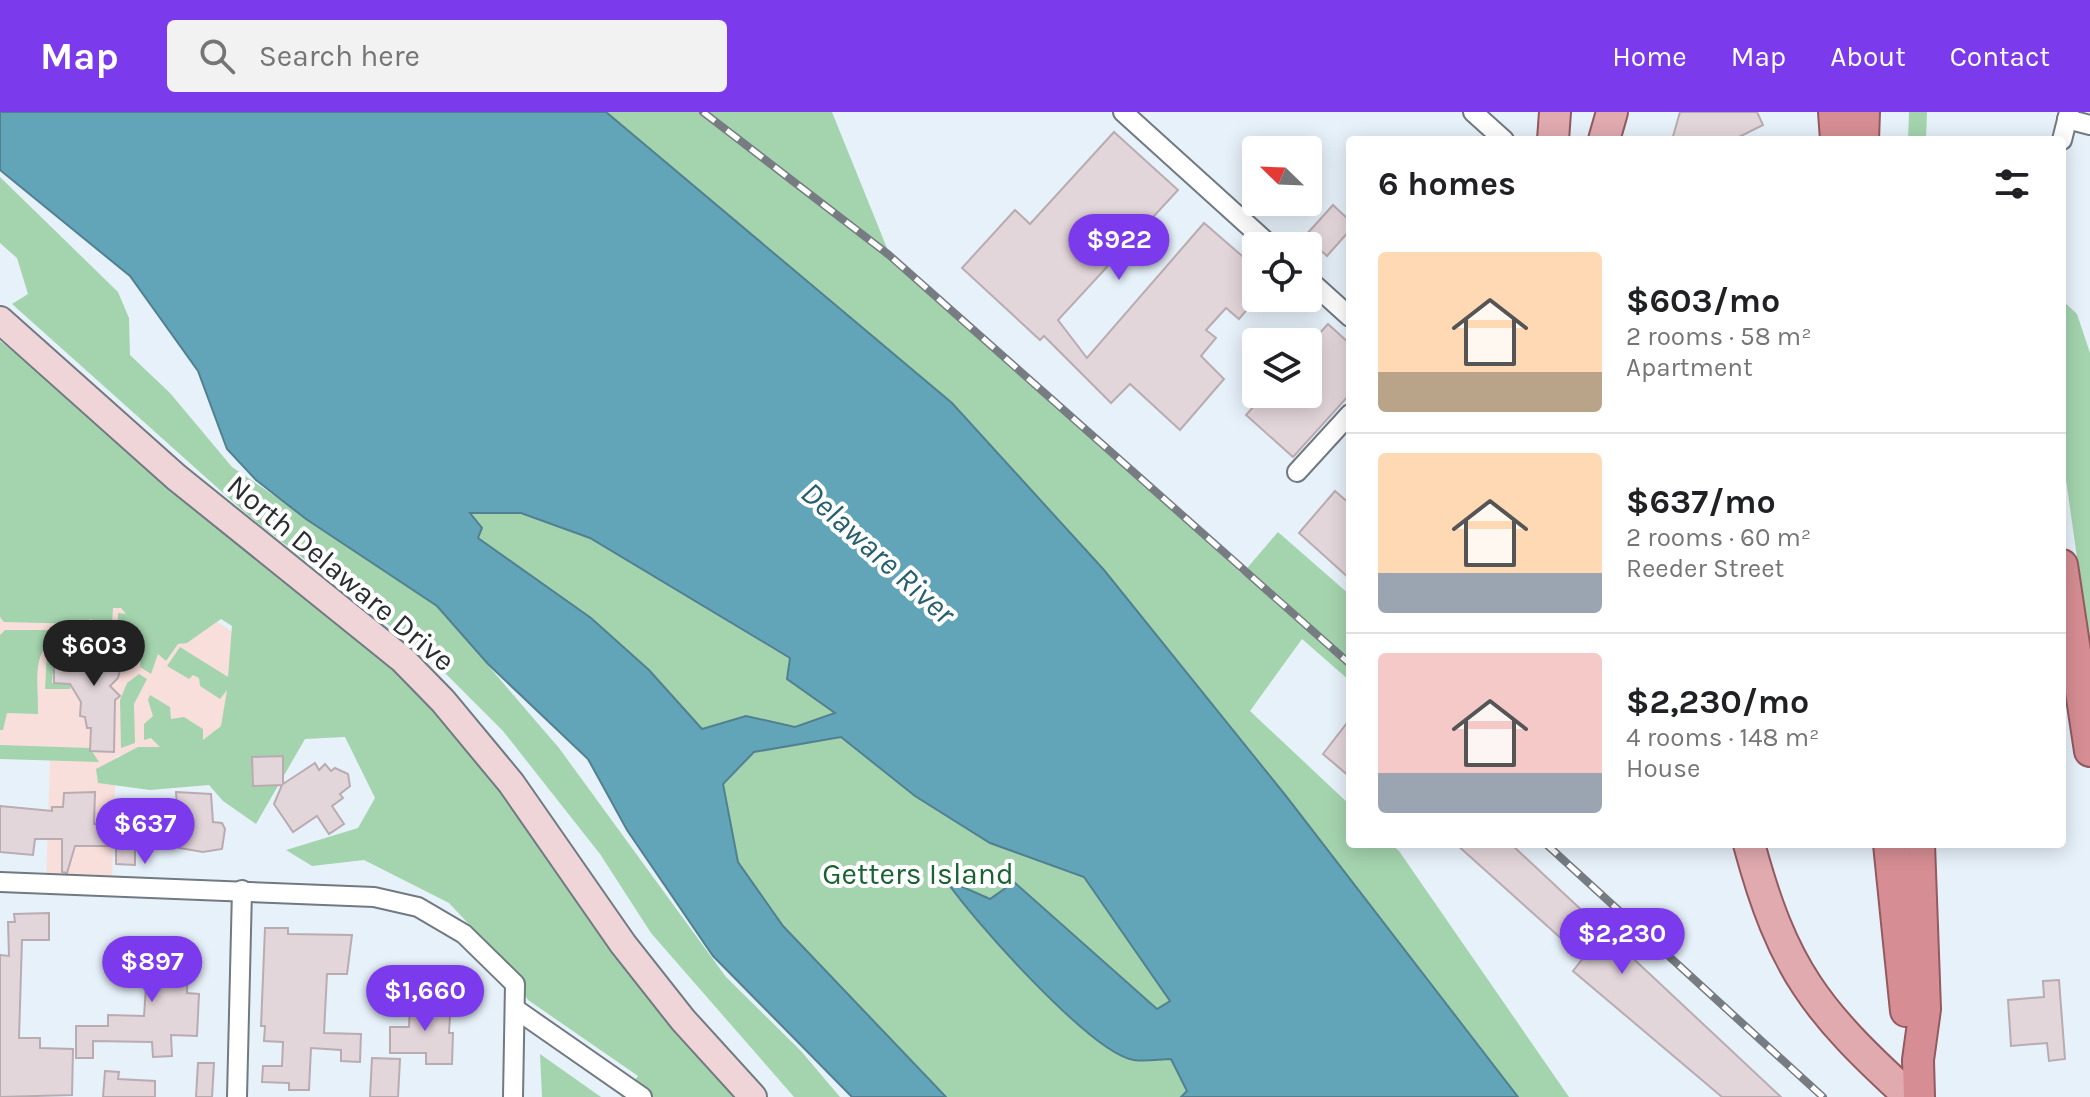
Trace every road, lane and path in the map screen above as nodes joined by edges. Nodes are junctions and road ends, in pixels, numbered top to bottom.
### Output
1 (1123, 112) edge
2 (1473, 112) edge
3 (1555, 112) edge
4 (1612, 112) edge
5 (1834, 112) edge
6 (1864, 112) edge
7 (2068, 116) edge
8 (2090, 125) edge
9 (1500, 136) edge
10 (1553, 136) edge
11 (1605, 136) edge
12 (1836, 136) edge
13 (1863, 136) edge
14 (2063, 136) edge
15 (1256, 232) edge
16 (1322, 292) edge
17 (1346, 313) edge
18 (0, 320) edge
19 (1346, 418) edge
20 (1297, 472) dead end
21 (2066, 592) edge
22 (2090, 751) edge
23 (1750, 848) edge
24 (1889, 848) edge
25 (1919, 848) edge
26 (0, 882) edge
27 (242, 890) junction
28 (517, 1010) junction
29 (1918, 1060) junction
30 (237, 1097) edge
31 (513, 1097) edge
32 (642, 1097) edge
33 (753, 1097) edge
34 (1910, 1097) edge
35 (1919, 1097) edge

1 - 15 street
2 - 9 street
3 - 10 main road
4 - 11 main road
5 - 12 highway
6 - 13 highway
7 - 8 street
7 - 14 street
16 - 17 street
18 - 33 main road, North Delaware Drive
19 - 20 street
21 - 22 highway
23 - 34 main road
24 - 29 highway
25 - 29 highway
26 - 27 street
27 - 28 street
27 - 30 street
28 - 31 street
28 - 32 street
29 - 35 highway

